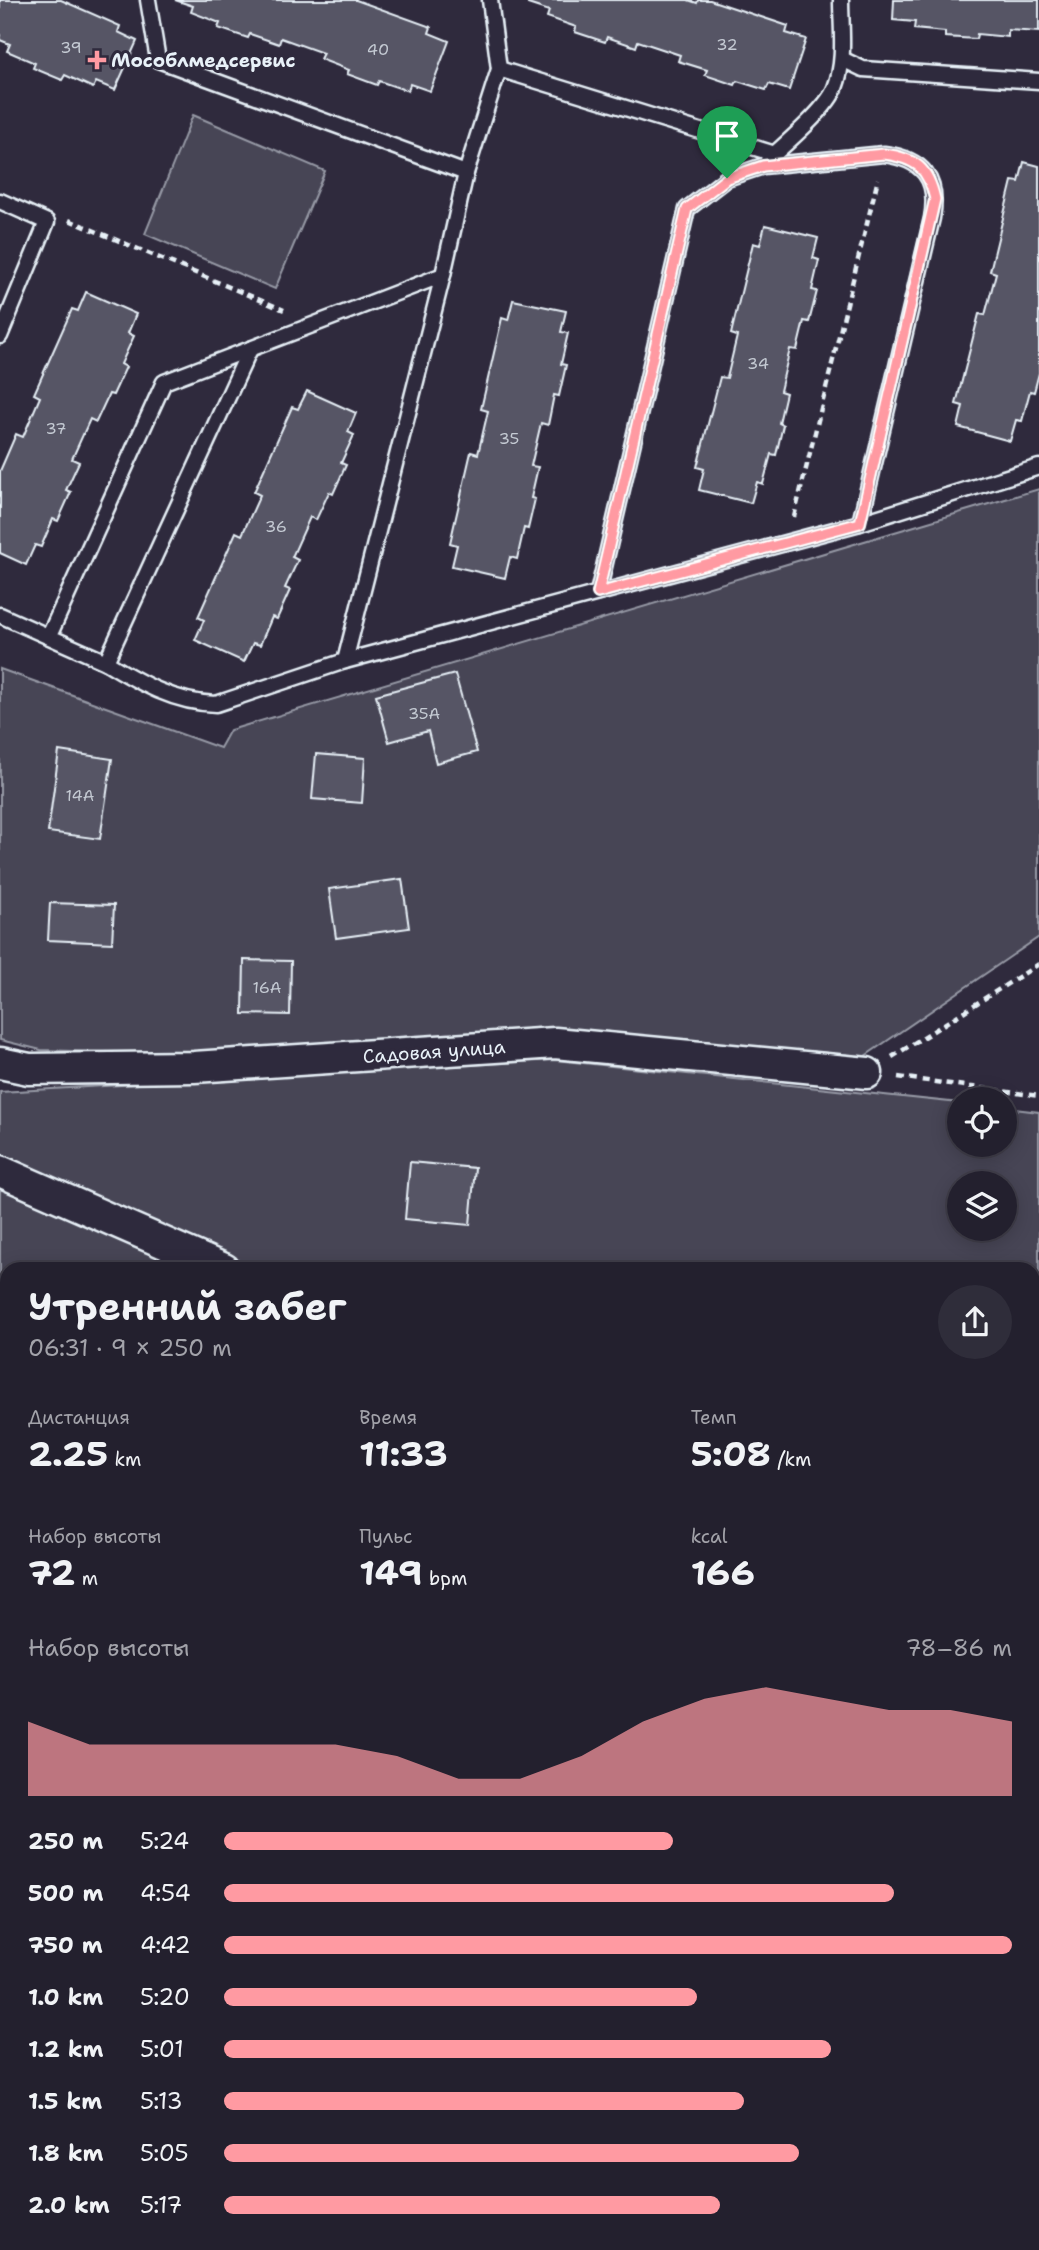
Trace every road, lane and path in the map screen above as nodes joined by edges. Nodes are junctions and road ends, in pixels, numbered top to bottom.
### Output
1 (148, 0) edge
2 (490, 0) edge
3 (841, 0) edge
4 (842, 59) junction
5 (499, 69) junction
6 (1039, 81) edge
7 (775, 154) junction
8 (884, 154) junction
9 (763, 166) junction
10 (466, 173) junction
11 (0, 201) edge
12 (47, 222) junction
13 (443, 275) junction
14 (316, 324) junction
15 (0, 336) edge
16 (250, 349) junction
17 (1039, 467) edge
18 (860, 523) junction
19 (788, 542) junction
20 (598, 593) junction
21 (0, 615) edge
22 (49, 636) junction
23 (345, 660) junction
24 (106, 662) junction
25 (1039, 964) edge
26 (0, 1063) edge
27 (867, 1073) junction
28 (1039, 1096) edge
29 (0, 1171) edge
30 (208, 1262) edge

1 - 10 lane
2 - 5 lane
3 - 4 lane
4 - 6 lane
4 - 7 lane
5 - 7 lane
5 - 10 lane
7 - 9 lane
8 - 9 lane
8 - 18 lane
8 - 19 path
9 - 20 lane
10 - 13 lane
11 - 12 lane
12 - 14 path
12 - 15 lane
13 - 14 lane
13 - 23 lane
14 - 16 lane
16 - 22 lane
16 - 24 lane
17 - 18 lane
18 - 19 lane
19 - 20 lane
20 - 23 lane
21 - 22 lane
22 - 24 lane
23 - 24 lane
25 - 27 path
26 - 27 street, Садовая улица
27 - 28 path
29 - 30 street

